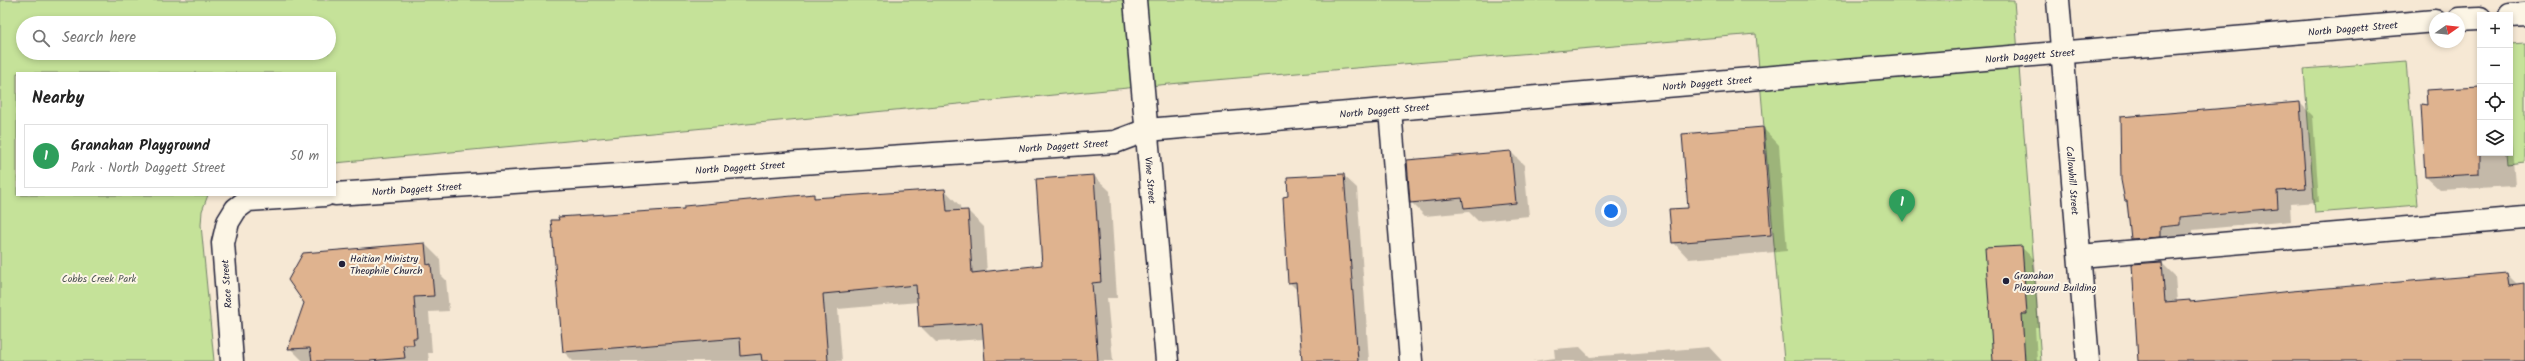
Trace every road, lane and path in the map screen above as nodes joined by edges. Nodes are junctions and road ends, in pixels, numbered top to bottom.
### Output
1 (1135, 0) edge
2 (2058, 0) edge
3 (2525, 14) edge
4 (2513, 15) edge
5 (2477, 18) edge
6 (2465, 19) edge
7 (2429, 22) edge
8 (2062, 53) junction
9 (1390, 110) junction
10 (1147, 130) junction
11 (336, 194) edge
12 (310, 196) edge
13 (2525, 218) edge
14 (2080, 256) junction
15 (232, 361) edge
16 (1167, 361) edge
17 (1411, 361) edge
18 (2088, 361) edge

1 - 10 street, Vine Street
2 - 8 street, Callowhill Street
3 - 4 street
5 - 6 street
7 - 8 street, North Daggett Street
8 - 9 street, North Daggett Street
8 - 14 street, Callowhill Street
9 - 10 street, North Daggett Street
9 - 17 street
10 - 11 street, North Daggett Street
10 - 16 street, Vine Street
12 - 15 street, Race Street
13 - 14 street
14 - 18 street, Callowhill Street

